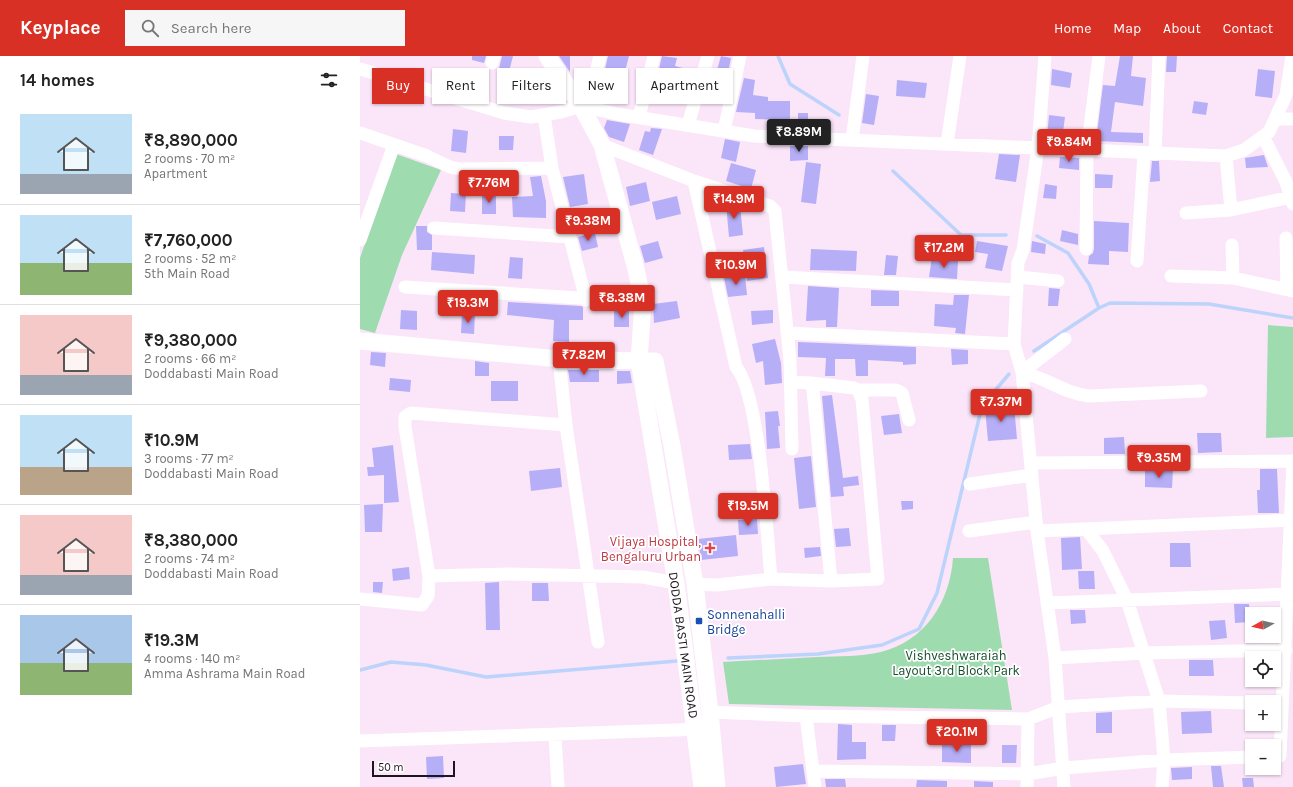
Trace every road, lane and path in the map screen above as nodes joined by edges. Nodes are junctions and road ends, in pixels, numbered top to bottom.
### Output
1 (600, 56) edge
2 (654, 56) edge
3 (708, 56) edge
4 (740, 56) edge
5 (863, 56) edge
6 (960, 56) edge
7 (1045, 56) edge
8 (1099, 56) edge
9 (1159, 56) edge
10 (1292, 56) edge
11 (551, 59) edge
12 (360, 69) edge
13 (584, 107) junction
14 (544, 115) junction
15 (639, 118) junction
16 (1275, 119) junction
17 (1293, 119) edge
18 (688, 125) junction
19 (724, 131) junction
20 (360, 133) edge
21 (1263, 136) junction
22 (852, 140) junction
23 (947, 144) junction
24 (394, 145) junction
25 (602, 145) junction
26 (1038, 148) junction
27 (1087, 151) junction
28 (1150, 154) junction
29 (1226, 156) junction
30 (552, 168) junction
31 (694, 181) junction
32 (1292, 200) edge
33 (1231, 210) junction
34 (1186, 213) dead end
35 (434, 228) dead end
36 (570, 237) junction
37 (1286, 238) dead end
38 (360, 240) edge
39 (1232, 245) dead end
40 (1086, 249) dead end
41 (1137, 261) dead end
42 (1171, 276) dead end
43 (783, 277) junction
44 (1018, 277) junction
45 (1233, 278) junction
46 (1058, 282) dead end
47 (405, 287) dead end
48 (1017, 290) junction
49 (1290, 290) edge
50 (586, 300) junction
51 (643, 302) junction
52 (787, 333) junction
53 (1065, 339) dead end
54 (360, 341) edge
55 (1014, 344) junction
56 (559, 359) junction
57 (647, 361) junction
58 (1022, 372) junction
59 (791, 382) junction
60 (810, 383) junction
61 (858, 390) junction
62 (1201, 391) dead end
63 (909, 420) dead end
64 (566, 425) junction
65 (792, 449) dead end
66 (1293, 461) edge
67 (1031, 469) junction
68 (970, 484) dead end
69 (1292, 520) edge
70 (1037, 527) junction
71 (1087, 530) junction
72 (969, 531) dead end
73 (1291, 560) edge
74 (589, 575) junction
75 (429, 576) junction
76 (771, 579) junction
77 (831, 581) junction
78 (676, 583) junction
79 (695, 584) junction
80 (1290, 594) edge
81 (360, 599) edge
82 (1127, 600) junction
83 (1047, 603) junction
84 (598, 642) dead end
85 (1288, 643) edge
86 (1144, 653) junction
87 (1055, 658) junction
88 (1289, 679) edge
89 (1281, 698) edge
90 (1159, 701) junction
91 (1245, 703) edge
92 (1059, 707) junction
93 (1281, 707) edge
94 (806, 716) junction
95 (1028, 718) junction
96 (1288, 719) edge
97 (706, 723) junction
98 (555, 736) junction
99 (360, 741) edge
100 (1282, 756) edge
101 (1245, 757) edge
102 (1164, 760) junction
103 (1064, 768) junction
104 (813, 771) junction
105 (1027, 780) edge
106 (558, 787) edge
107 (702, 787) edge
108 (717, 787) edge
109 (815, 787) edge
110 (1064, 787) edge
111 (1162, 787) edge

1 - 13 street
2 - 15 street
3 - 18 street
4 - 19 street
5 - 22 street
6 - 23 street
7 - 26 street
8 - 27 street
9 - 28 street
10 - 16 street
11 - 13 street
12 - 14 street
13 - 14 street
13 - 15 street
13 - 25 street
14 - 30 street
15 - 18 street
16 - 17 street
16 - 21 street
18 - 19 street
19 - 22 street
20 - 24 street
21 - 29 street
21 - 32 street
22 - 23 street
23 - 26 street
24 - 30 street
24 - 38 street
25 - 31 street
25 - 51 street
26 - 27 street
26 - 44 street
27 - 28 street
27 - 40 street
28 - 29 street
28 - 41 street
29 - 33 street
30 - 36 street
31 - 43 street
31 - 76 street
32 - 33 street
33 - 34 street
35 - 36 street
36 - 50 street
37 - 49 street
39 - 45 street
42 - 45 street
43 - 48 street
43 - 52 street
44 - 46 street
44 - 48 street
45 - 49 street
47 - 50 street
48 - 55 street
50 - 51 street
51 - 57 street
52 - 55 street
52 - 59 street
53 - 58 street
54 - 56 street
55 - 58 street
56 - 57 street
56 - 64 street
57 - 78 street, DODDA BASTI MAIN ROAD
57 - 79 street, DODDA BASTI MAIN ROAD
58 - 62 street
58 - 67 street
59 - 60 street
59 - 65 street
60 - 61 street
60 - 77 street
61 - 63 street
61 - 77 street
64 - 74 street
64 - 75 street
66 - 67 street
66 - 69 street
67 - 68 street
67 - 70 street
69 - 71 street
69 - 73 street
70 - 71 street
70 - 72 street
70 - 83 street
71 - 82 street
73 - 80 street
74 - 75 street
74 - 78 street
74 - 84 street
75 - 81 street
76 - 77 street
76 - 79 street
78 - 97 street, DODDA BASTI MAIN ROAD
79 - 97 street, DODDA BASTI MAIN ROAD
80 - 82 street
80 - 85 street
82 - 83 street
82 - 86 street
83 - 87 street
85 - 86 street
85 - 88 street
86 - 87 street
86 - 90 street
87 - 92 street
88 - 89 street
90 - 91 street
90 - 92 street
90 - 102 street
92 - 95 street
92 - 103 street
93 - 96 street
94 - 95 street
94 - 97 street
94 - 104 street
95 - 105 street
96 - 100 street
97 - 98 street
97 - 107 street, DODDA BASTI MAIN ROAD
97 - 108 street, DODDA BASTI MAIN ROAD
98 - 99 street
98 - 106 street
101 - 102 street
102 - 103 street
102 - 111 street
103 - 105 street
103 - 110 street
104 - 105 street
104 - 109 street

